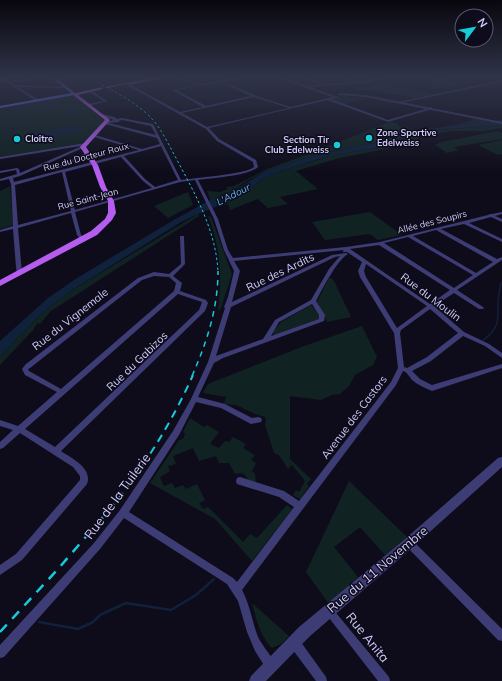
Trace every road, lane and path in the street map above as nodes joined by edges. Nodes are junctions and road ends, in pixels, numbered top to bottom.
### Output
1 (94, 109) edge
2 (172, 109) edge
3 (195, 109) edge
4 (288, 109) edge
5 (353, 109) edge
6 (428, 109) edge
7 (435, 109) edge
8 (179, 113) junction
9 (102, 115) junction
10 (118, 121) junction
11 (106, 123) junction
12 (502, 123) edge
13 (206, 128) junction
14 (94, 136) junction
15 (158, 137) junction
16 (162, 145) junction
17 (84, 146) junction
18 (144, 150) junction
19 (87, 154) junction
20 (122, 156) junction
21 (0, 158) edge
22 (94, 163) junction
23 (41, 165) junction
24 (55, 169) junction
25 (63, 171) junction
26 (0, 172) edge
27 (19, 175) junction
28 (11, 178) junction
29 (196, 179) junction
30 (0, 181) edge
31 (180, 181) junction
32 (13, 184) junction
33 (154, 188) junction
34 (111, 201) junction
35 (73, 212) junction
36 (502, 212) edge
37 (490, 215) junction
38 (502, 221) edge
39 (464, 222) junction
40 (15, 227) junction
41 (437, 229) junction
42 (0, 231) edge
43 (409, 236) junction
44 (182, 237) dead end
45 (83, 239) junction
46 (502, 241) edge
47 (380, 243) junction
48 (348, 250) junction
49 (342, 255) junction
50 (231, 260) junction
51 (499, 260) edge
52 (364, 262) junction
53 (20, 273) junction
54 (476, 275) junction
55 (170, 276) junction
56 (0, 283) edge
57 (454, 290) junction
58 (177, 292) junction
59 (231, 297) junction
60 (244, 300) junction
61 (313, 301) junction
62 (430, 306) junction
63 (227, 307) junction
64 (481, 308) dead end
65 (397, 333) junction
66 (462, 333) junction
67 (265, 340) junction
68 (502, 356) edge
69 (211, 362) junction
70 (502, 366) edge
71 (404, 369) junction
72 (62, 392) junction
73 (194, 399) junction
74 (258, 420) dead end
75 (0, 424) edge
76 (20, 429) junction
77 (0, 446) edge
78 (56, 452) junction
79 (501, 464) edge
80 (240, 481) dead end
81 (300, 506) junction
82 (123, 513) junction
83 (409, 543) junction
84 (0, 570) edge
85 (237, 589) junction
86 (329, 611) junction
87 (502, 636) edge
88 (294, 642) junction
89 (0, 653) edge
90 (271, 666) junction
91 (256, 681) edge
92 (322, 681) edge
93 (385, 681) edge

1 - 9 main road
2 - 8 street
3 - 8 street
4 - 13 street
5 - 6 street
7 - 12 street
8 - 13 street
9 - 10 street
9 - 11 main road
10 - 11 street
10 - 15 street
11 - 14 main road
11 - 15 street
13 - 29 street, Rue Saint-Jean
14 - 17 main road
14 - 18 street
15 - 16 street
16 - 18 street, Rue du Docteur Roux
16 - 31 street
17 - 19 main road
17 - 21 street
17 - 23 street
18 - 20 street, Rue du Docteur Roux
19 - 22 main road
19 - 24 street
20 - 22 street, Rue du Docteur Roux
20 - 33 street
22 - 25 street, Rue du Docteur Roux
22 - 34 main road
23 - 24 street
23 - 27 street
24 - 25 street
25 - 32 street, Rue du Docteur Roux
25 - 35 street
26 - 27 street
27 - 28 street
28 - 30 street
28 - 32 street
29 - 31 street, Rue Saint-Jean
29 - 50 street, Rue de la Tuilerie
31 - 33 street, Rue Saint-Jean
32 - 40 street
33 - 34 street, Rue Saint-Jean
34 - 35 street, Rue Saint-Jean
34 - 45 main road
35 - 40 street, Rue Saint-Jean
35 - 45 street
36 - 37 street, Allée des Soupirs
37 - 38 street
37 - 39 street, Allée des Soupirs
39 - 41 street, Allée des Soupirs
39 - 46 street
40 - 42 street, Rue Saint-Jean
40 - 53 street
41 - 43 street, Allée des Soupirs
41 - 51 street
43 - 47 street, Allée des Soupirs
43 - 54 street
44 - 55 street
45 - 53 main road
47 - 48 street, Allée des Soupirs
47 - 57 street
48 - 49 street, Rue des Ardits
48 - 50 street
48 - 52 street, Rue du Moulin
49 - 60 street, Rue des Ardits
49 - 61 street
50 - 59 street, Rue de la Tuilerie
51 - 54 street
52 - 62 street, Rue du Moulin
52 - 65 street
53 - 56 main road
54 - 57 street
55 - 58 street
55 - 72 street, Rue du Vignemale
57 - 62 street
57 - 64 street
58 - 72 street
58 - 78 street, Rue du Gabizos
59 - 60 street
59 - 63 street, Rue de la Tuilerie
60 - 63 street, Rue des Ardits
61 - 67 street
61 - 67 street
62 - 65 street
62 - 66 street, Rue du Moulin
63 - 69 street, Rue de la Tuilerie
65 - 71 street
66 - 68 street, Rue du Moulin
66 - 71 street
67 - 69 street
69 - 73 street, Rue de la Tuilerie
70 - 71 street
71 - 81 street, Avenue des Castors
72 - 76 street
73 - 74 street
73 - 82 street, Rue de la Tuilerie
75 - 76 street
76 - 77 street
76 - 78 street
78 - 84 street
79 - 83 street, Rue du 11 Novembre
80 - 81 street
81 - 85 street, Avenue des Castors
82 - 85 street
82 - 89 street, Rue de la Tuilerie
83 - 86 street, Rue du 11 Novembre
83 - 87 street
85 - 90 street
86 - 88 street, Rue du 11 Novembre
86 - 93 street, Rue Anita
88 - 90 street, Rue du 11 Novembre
88 - 92 street
90 - 91 street, Rue du 11 Novembre

